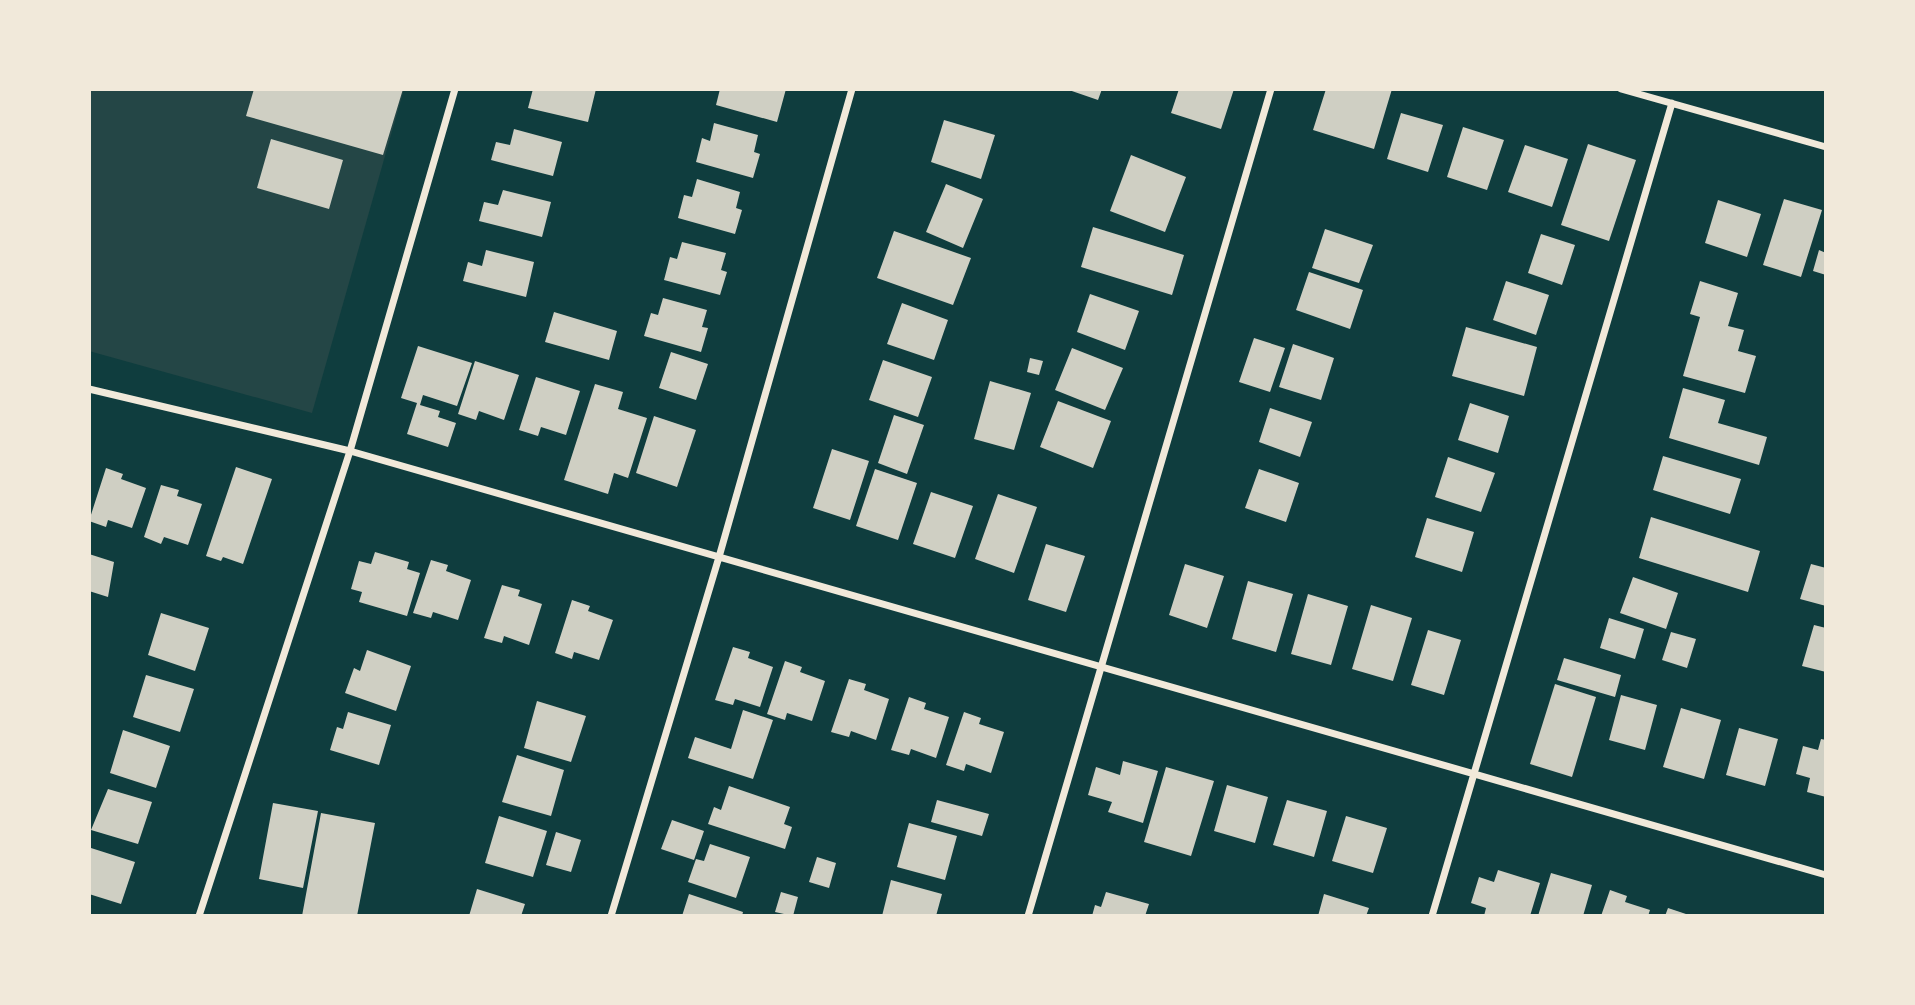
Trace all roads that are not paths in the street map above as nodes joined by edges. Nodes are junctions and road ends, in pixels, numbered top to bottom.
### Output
1 (455, 89) edge
2 (852, 89) edge
3 (1271, 89) edge
4 (1621, 89) edge
5 (1672, 103) junction
6 (1826, 147) edge
7 (89, 389) edge
8 (350, 451) junction
9 (719, 557) junction
10 (1100, 666) junction
11 (1474, 772) junction
12 (1826, 875) edge
13 (199, 916) edge
14 (611, 916) edge
15 (1028, 916) edge
16 (1432, 916) edge

1 - 8 street
2 - 9 street
3 - 10 street
4 - 5 street
5 - 6 street
5 - 11 street
7 - 8 street
8 - 9 street
8 - 13 street
9 - 10 street
9 - 14 street
10 - 11 street
10 - 15 street
11 - 12 street
11 - 16 street

